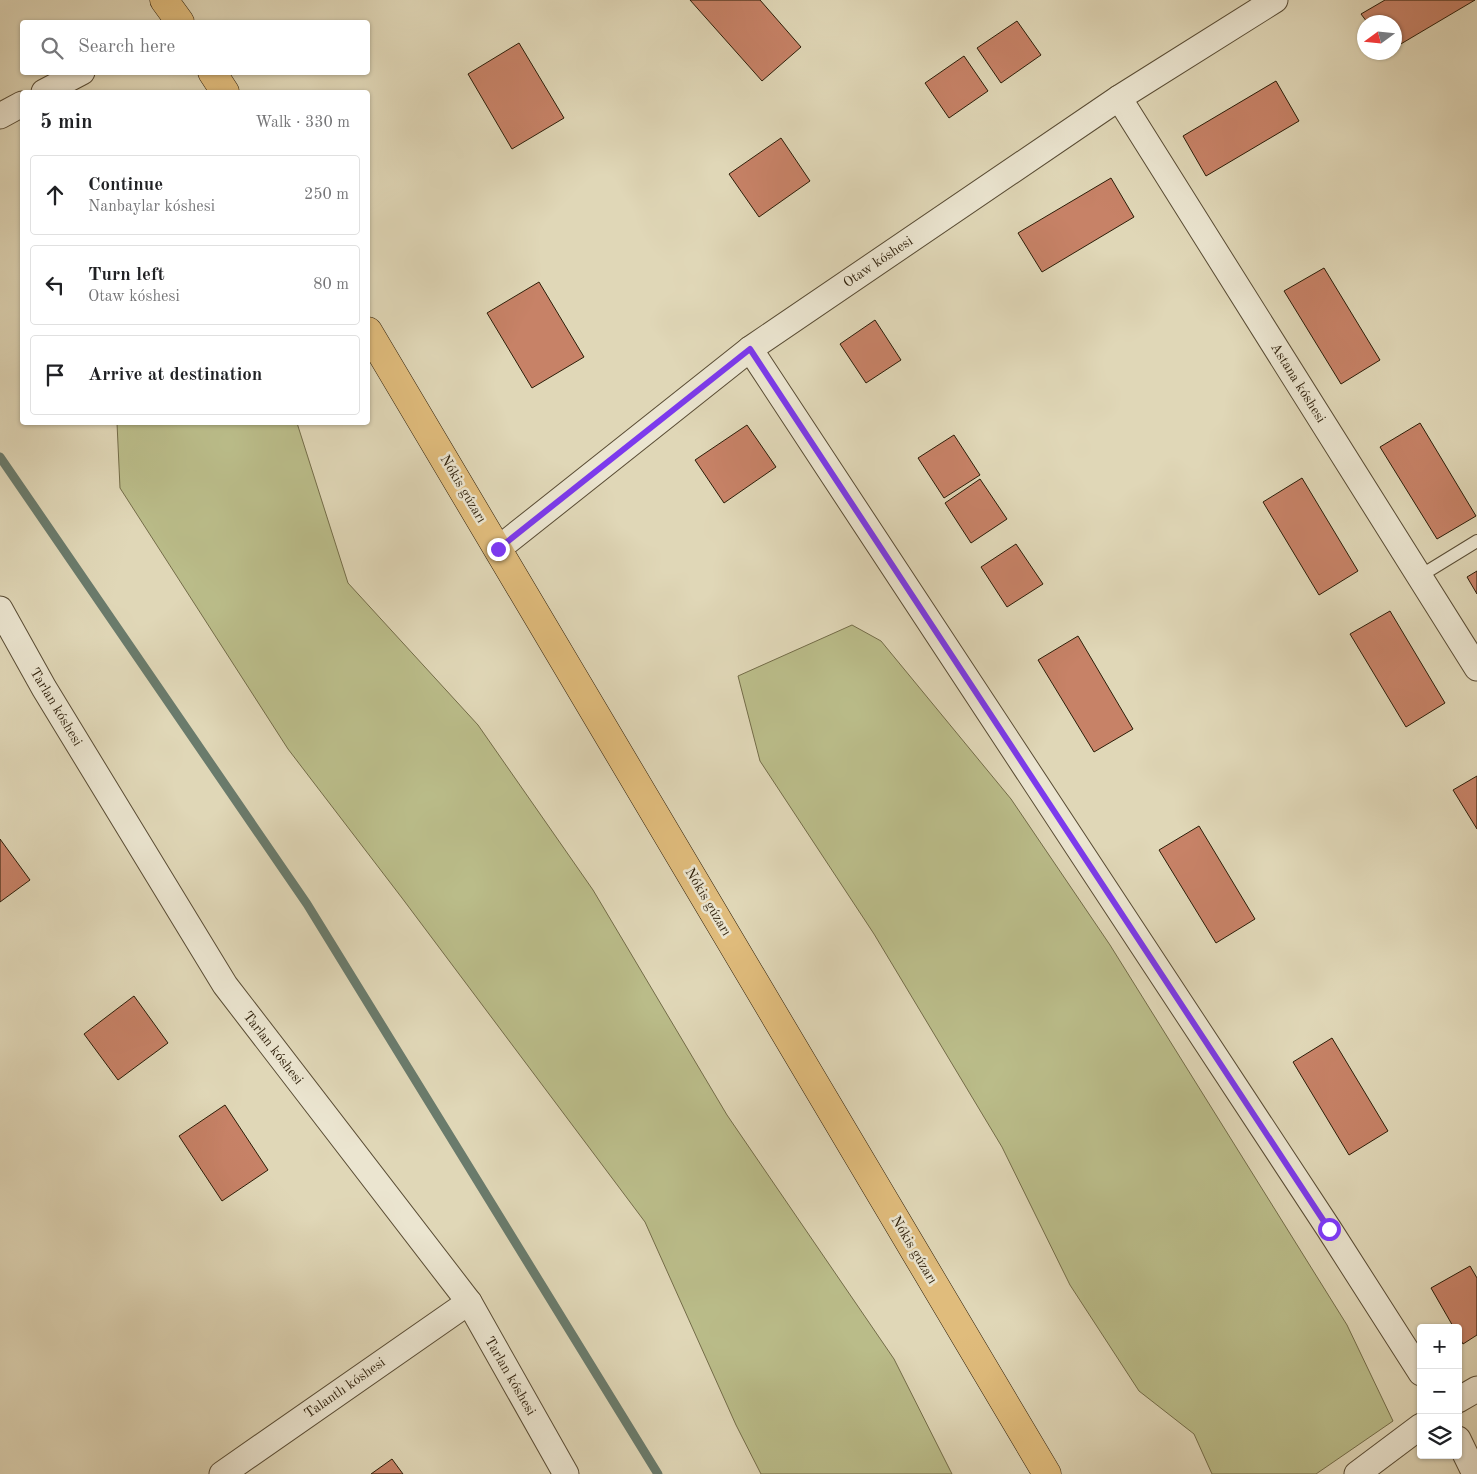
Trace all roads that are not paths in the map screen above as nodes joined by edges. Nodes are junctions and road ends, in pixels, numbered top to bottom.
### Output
1 (1275, 0) edge
2 (76, 75) edge
3 (214, 75) edge
4 (48, 90) edge
5 (223, 90) edge
6 (1119, 98) junction
7 (20, 105) edge
8 (0, 116) edge
9 (370, 334) edge
10 (750, 349) junction
11 (1477, 541) edge
12 (498, 549) junction
13 (1420, 576) junction
14 (0, 608) edge
15 (1477, 668) edge
16 (469, 1302) junction
17 (1418, 1369) edge
18 (1477, 1389) edge
19 (1462, 1398) edge
20 (1417, 1429) edge
21 (1462, 1447) edge
22 (222, 1474) edge
23 (566, 1474) edge
24 (1047, 1474) edge
25 (1357, 1474) edge
26 (1475, 1474) edge

1 - 6 street, Otaw kóshesi
2 - 4 street
3 - 5 main road
6 - 10 street, Otaw kóshesi
6 - 13 street, Astana kóshesi
7 - 8 street
9 - 12 main road, Nókis gúzarı
10 - 12 street, Otaw kóshesi
10 - 17 street
11 - 13 lane
12 - 24 main road, Nókis gúzarı
13 - 15 street, Astana kóshesi
14 - 16 street, Tarlan kóshesi
16 - 22 street, Talantlı kóshesi
16 - 23 street, Tarlan kóshesi
18 - 19 street
20 - 25 street
21 - 26 street

